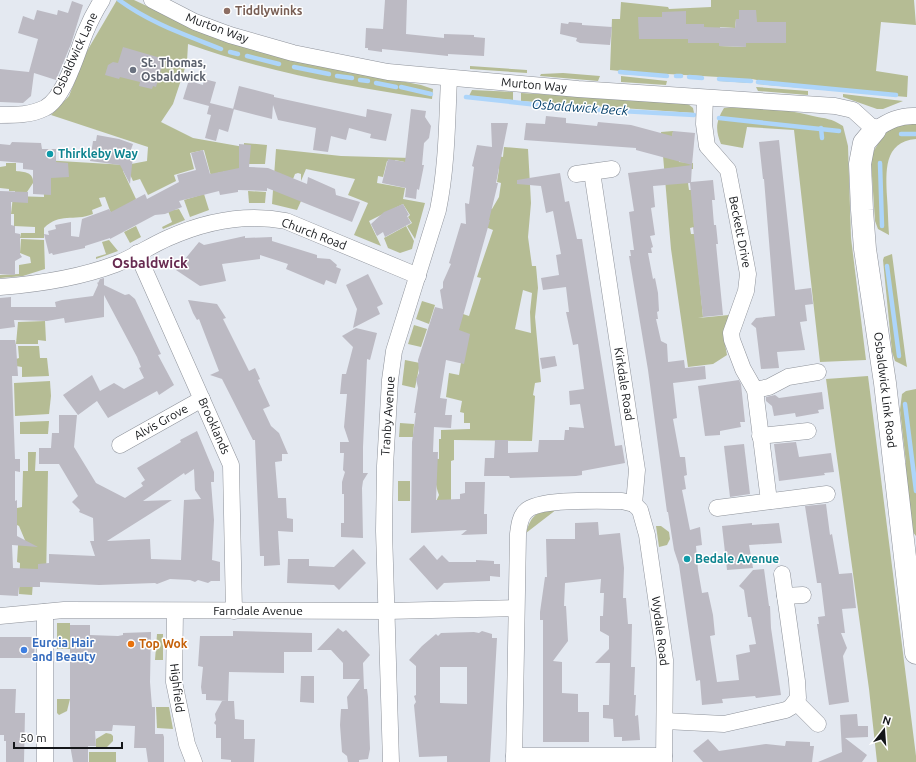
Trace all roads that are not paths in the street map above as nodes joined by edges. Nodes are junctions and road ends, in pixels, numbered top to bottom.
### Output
1 (102, 0) edge
2 (152, 0) edge
3 (449, 83) junction
4 (705, 111) junction
5 (0, 114) edge
6 (916, 116) edge
7 (875, 130) junction
8 (612, 169) dead end
9 (592, 172) junction
10 (576, 174) dead end
11 (137, 253) junction
12 (418, 276) junction
13 (0, 287) edge
14 (818, 372) dead end
15 (755, 390) junction
16 (202, 399) junction
17 (808, 431) dead end
18 (760, 436) junction
19 (120, 445) dead end
20 (827, 494) dead end
21 (769, 501) junction
22 (634, 504) junction
23 (717, 508) dead end
24 (782, 574) dead end
25 (803, 595) dead end
26 (785, 596) junction
27 (516, 608) junction
28 (234, 611) junction
29 (387, 611) junction
30 (45, 612) junction
31 (175, 612) junction
32 (0, 616) edge
33 (916, 653) edge
34 (796, 702) junction
35 (665, 721) junction
36 (818, 724) dead end
37 (514, 759) edge
38 (664, 759) edge
39 (45, 762) edge
40 (194, 762) edge
41 (391, 762) edge

1 - 5 street, Osbaldwick Lane
2 - 3 street, Murton Way
3 - 4 street, Murton Way
3 - 12 street, Tranby Avenue
4 - 7 street, Murton Way
4 - 15 street, Beckett Drive
6 - 7 street
7 - 33 street, Osbaldwick Link Road
8 - 9 street
9 - 10 street
9 - 22 street, Kirkdale Road
11 - 12 street, Church Road
11 - 13 street, Church Road
11 - 16 street, Brooklands
12 - 29 street, Tranby Avenue
14 - 15 street
15 - 18 street, Beckett Drive
16 - 19 street, Alvis Grove
16 - 28 street, Brooklands
17 - 18 street
18 - 21 street, Beckett Drive
20 - 21 street
21 - 23 street
22 - 27 street
22 - 35 street, Wydale Road
24 - 26 street
25 - 26 street
26 - 34 street
27 - 29 street, Farndale Avenue
27 - 37 street
28 - 29 street, Farndale Avenue
28 - 31 street, Farndale Avenue
29 - 41 street, Tranby Avenue
30 - 31 street, Farndale Avenue
30 - 32 street, Farndale Avenue
30 - 39 street
31 - 40 street, Highfield
34 - 35 street
34 - 36 street
35 - 38 street, Wydale Road
37 - 38 street

